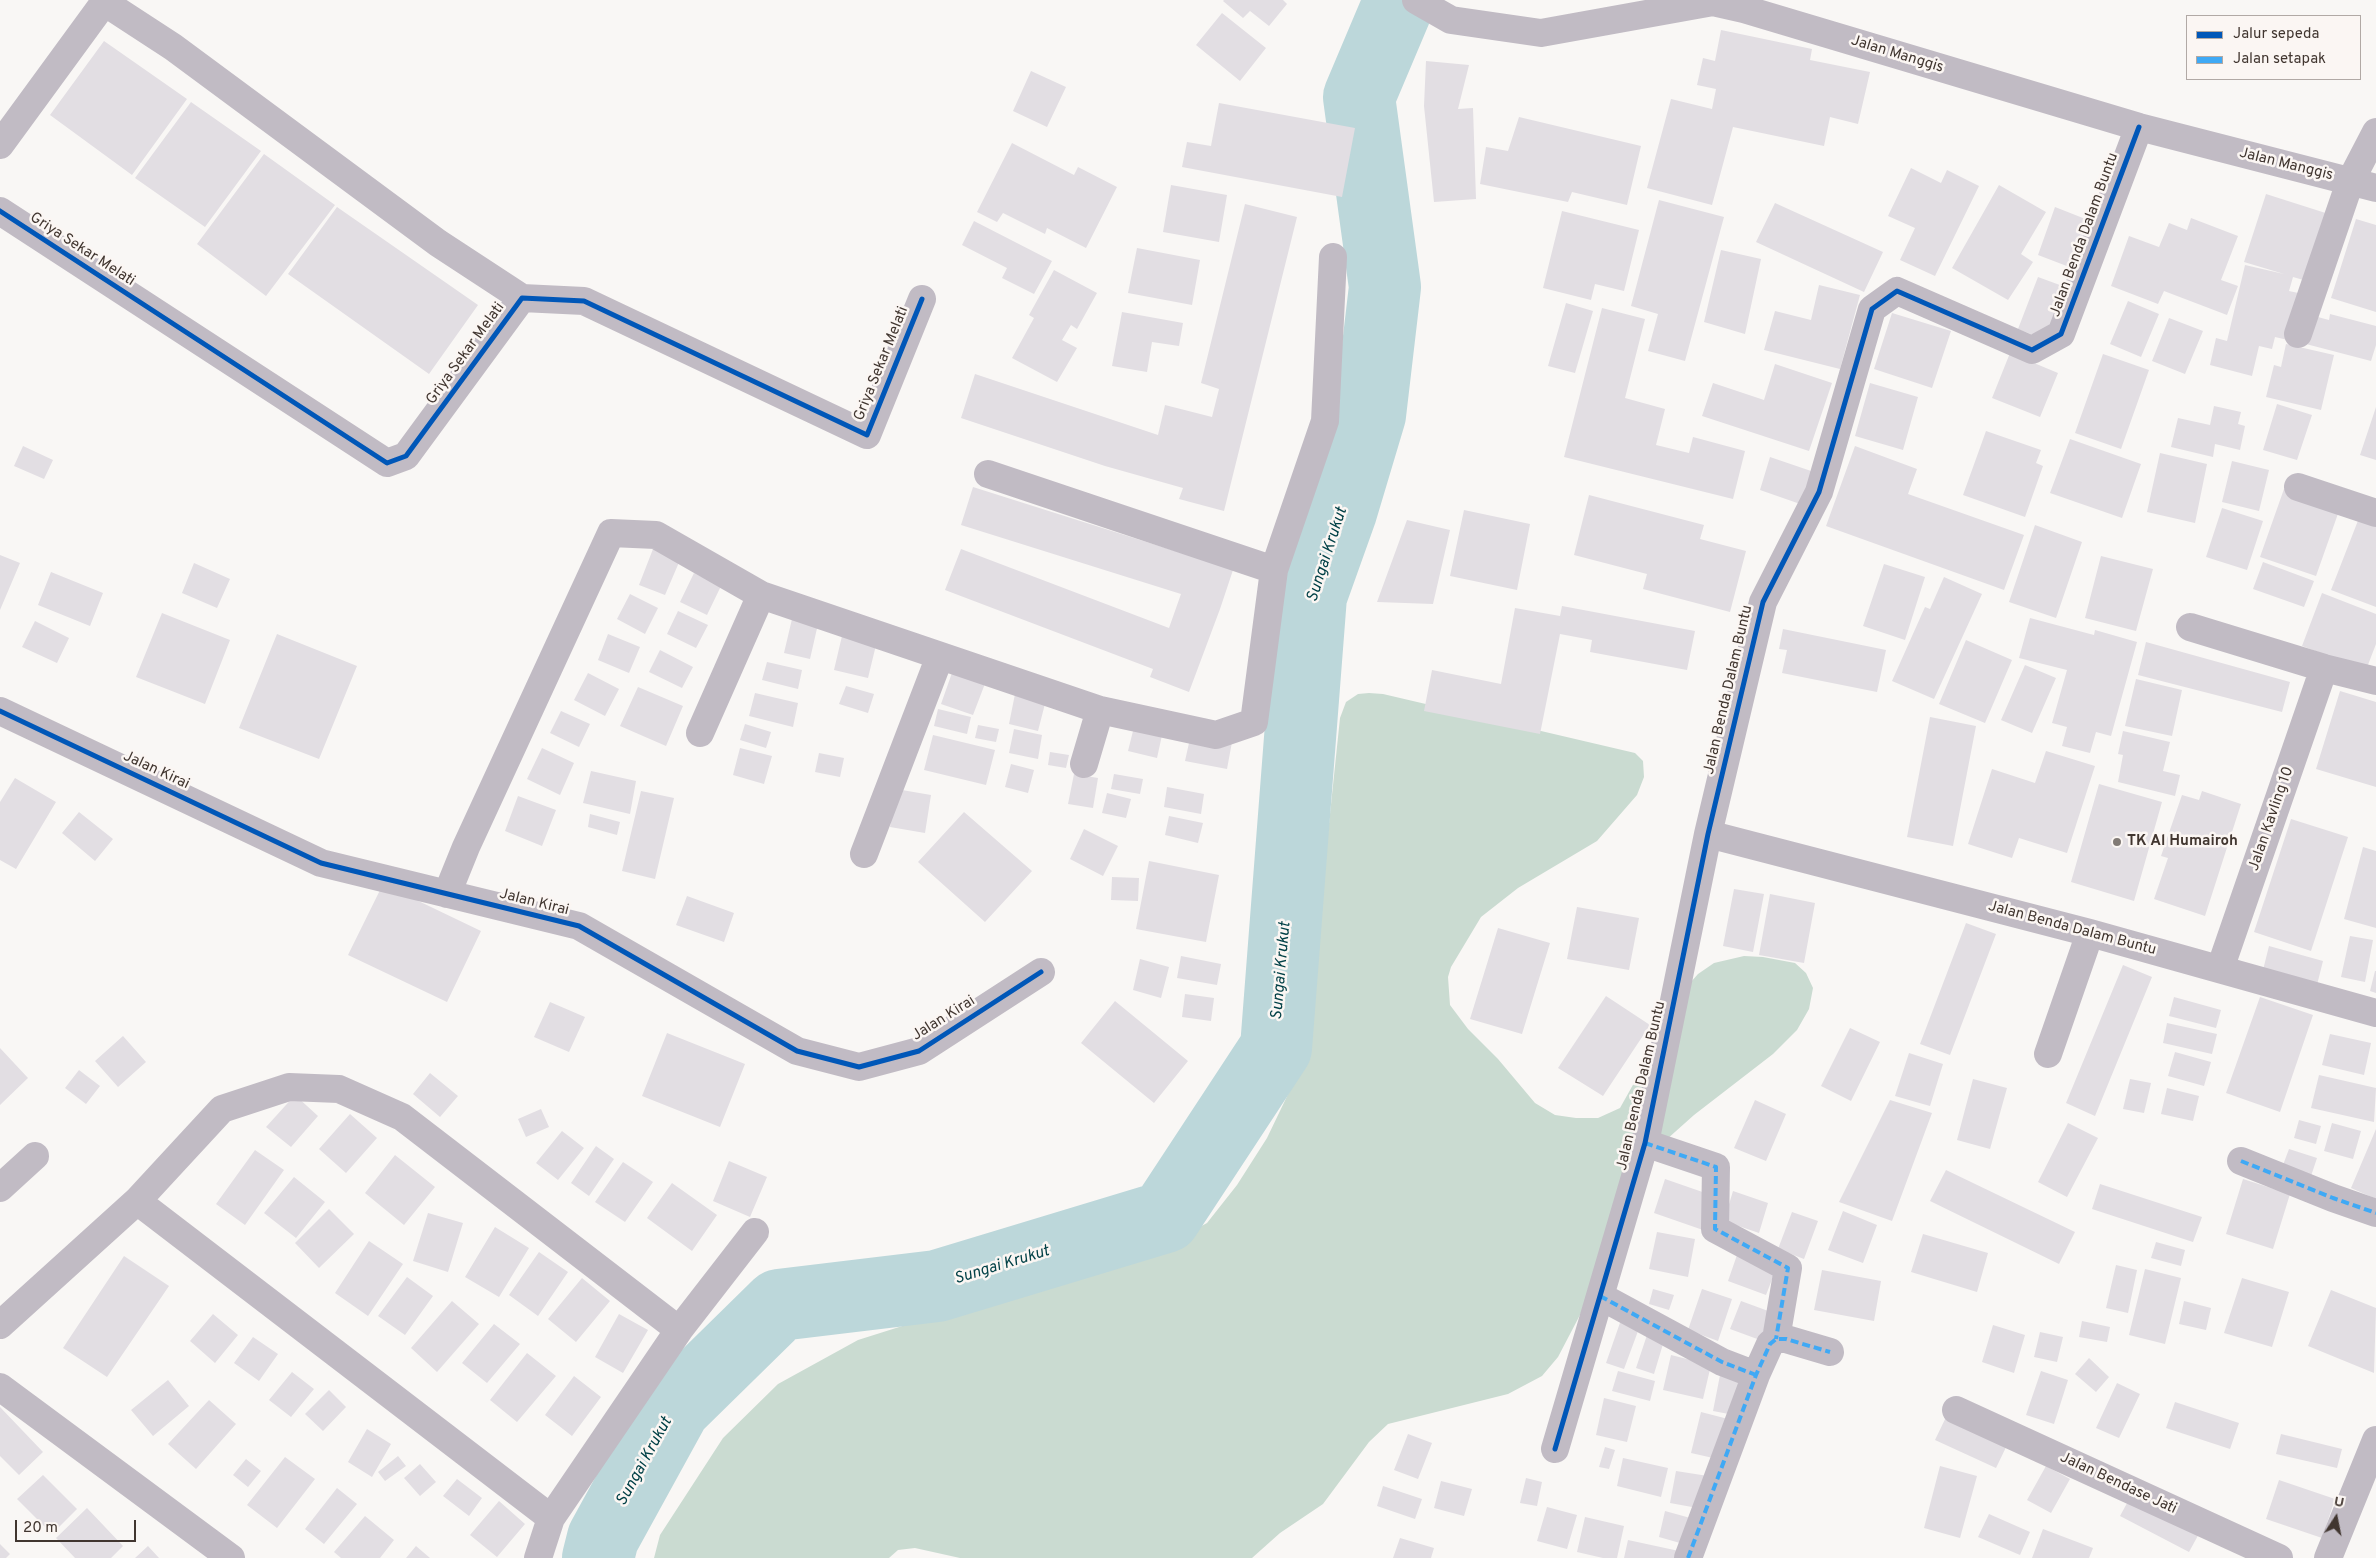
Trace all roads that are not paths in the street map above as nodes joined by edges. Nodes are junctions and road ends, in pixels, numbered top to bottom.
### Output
1 (1416, 0) edge
2 (105, 1) edge
3 (1746, 4) edge
4 (2139, 127) junction
5 (2376, 132) edge
6 (0, 145) edge
7 (2350, 182) junction
8 (2376, 188) edge
9 (0, 211) edge
10 (1333, 257) dead end
11 (522, 298) junction
12 (922, 298) dead end
13 (2298, 334) dead end
14 (988, 474) dead end
15 (2298, 487) dead end
16 (2376, 512) edge
17 (1274, 570) junction
18 (760, 595) junction
19 (2190, 626) dead end
20 (940, 656) junction
21 (2324, 668) junction
22 (2376, 681) edge
23 (1100, 710) junction
24 (0, 711) edge
25 (700, 733) dead end
26 (1084, 764) dead end
27 (1708, 834) junction
28 (864, 854) dead end
29 (447, 894) junction
30 (2090, 933) junction
31 (2220, 969) junction
32 (1041, 972) dead end
33 (2376, 1013) edge
34 (2048, 1054) dead end
35 (1645, 1143) junction
36 (35, 1156) dead end
37 (2241, 1161) dead end
38 (0, 1188) edge
39 (137, 1201) junction
40 (2376, 1213) edge
41 (755, 1232) dead end
42 (1600, 1296) junction
43 (0, 1325) edge
44 (679, 1330) junction
45 (1776, 1339) junction
46 (1830, 1352) dead end
47 (1756, 1375) junction
48 (0, 1387) edge
49 (1956, 1410) dead end
50 (2376, 1440) edge
51 (1555, 1449) dead end
52 (551, 1518) junction
53 (231, 1558) edge
54 (538, 1558) edge
55 (1688, 1558) edge
56 (2279, 1558) edge
57 (2328, 1558) edge

1 - 3 street, Jalan Manggis
2 - 6 street
2 - 11 street
3 - 4 street, Jalan Manggis
4 - 7 street, Jalan Manggis
4 - 27 street, Jalan Benda Dalam Buntu
5 - 7 street
7 - 8 street, Jalan Manggis
7 - 13 street
9 - 11 street, Griya Sekar Melati
10 - 17 street
11 - 12 street, Griya Sekar Melati
14 - 17 street
15 - 16 street
17 - 23 street
18 - 20 street
18 - 25 street
18 - 29 street
19 - 21 street
20 - 23 street
20 - 28 street
21 - 22 street
21 - 31 street, Jalan Kavling 10
23 - 26 street
24 - 29 street, Jalan Kirai
27 - 30 street, Jalan Benda Dalam Buntu
27 - 35 street, Jalan Benda Dalam Buntu
29 - 32 street, Jalan Kirai
30 - 31 street, Jalan Benda Dalam Buntu
30 - 34 street
31 - 33 street, Jalan Benda Dalam Buntu
35 - 42 street, Jalan Benda Dalam Buntu
35 - 45 street
36 - 38 street
37 - 40 street
39 - 43 street
39 - 44 street
39 - 52 street
41 - 44 street
42 - 47 street
42 - 51 street, Jalan Benda Dalam Buntu
44 - 52 street
45 - 46 street
45 - 47 street
47 - 55 street
48 - 53 street
49 - 56 street, Jalan Bendase Jati
50 - 57 street
52 - 54 street

